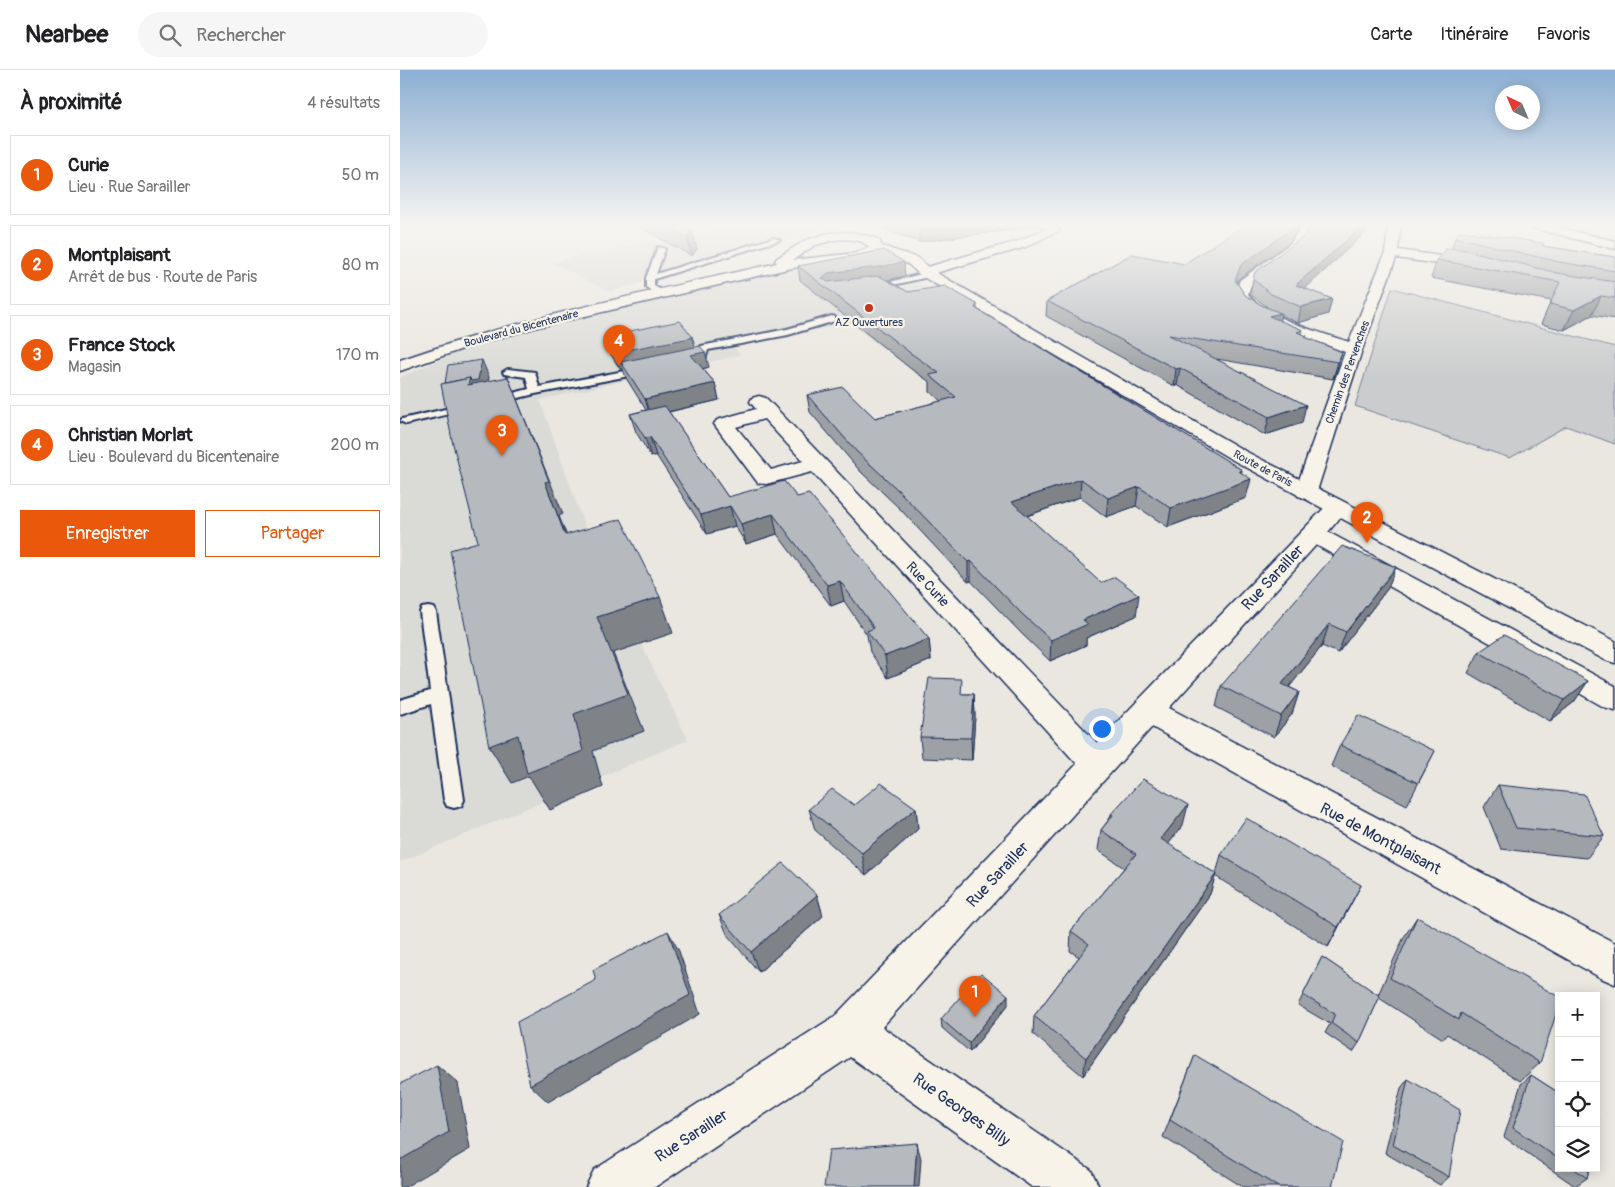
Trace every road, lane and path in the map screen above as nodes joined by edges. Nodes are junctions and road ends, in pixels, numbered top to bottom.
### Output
1 (651, 275) edge
2 (660, 275) edge
3 (734, 275) edge
4 (735, 275) edge
5 (910, 275) edge
6 (929, 275) edge
7 (1256, 275) edge
8 (1383, 275) edge
9 (731, 276) junction
10 (650, 278) junction
11 (660, 293) junction
12 (902, 298) edge
13 (832, 319) dead end
14 (1354, 350) junction
15 (674, 363) edge
16 (400, 366) edge
17 (656, 367) edge
18 (508, 372) dead end
19 (535, 391) junction
20 (406, 421) dead end
21 (816, 464) junction
22 (1306, 491) junction
23 (1337, 508) junction
24 (1312, 534) junction
25 (428, 612) dead end
26 (1615, 653) edge
27 (439, 695) junction
28 (1615, 699) edge
29 (400, 707) edge
30 (1148, 711) junction
31 (1098, 765) junction
32 (454, 800) dead end
33 (1615, 964) edge
34 (850, 1031) junction
35 (611, 1187) edge
36 (1074, 1187) edge

1 - 10 lane
2 - 10 lane
3 - 9 street, Boulevard du Bicentenaire
4 - 9 street, Boulevard du Bicentenaire
5 - 12 lane
6 - 22 street, Route de Paris
7 - 14 street
8 - 14 street, Chemin des Pervenches
9 - 11 street, Boulevard du Bicentenaire
10 - 11 lane
11 - 16 street, Boulevard du Bicentenaire
13 - 15 lane
14 - 22 street, Chemin des Pervenches
17 - 19 lane
18 - 19 lane
19 - 20 lane
21 - 21 street, Rue Curie
21 - 31 street, Rue Curie
22 - 23 street, Route de Paris
23 - 24 street, Rue Sarailler
23 - 26 street, Route de Paris
24 - 28 street
24 - 30 street, Rue Sarailler
25 - 27 lane
27 - 29 lane
27 - 32 lane
30 - 31 street, Rue Sarailler
30 - 33 street, Rue de Montplaisant
31 - 34 street, Rue Sarailler
34 - 35 street, Rue Sarailler
34 - 36 street, Rue Georges Billy

